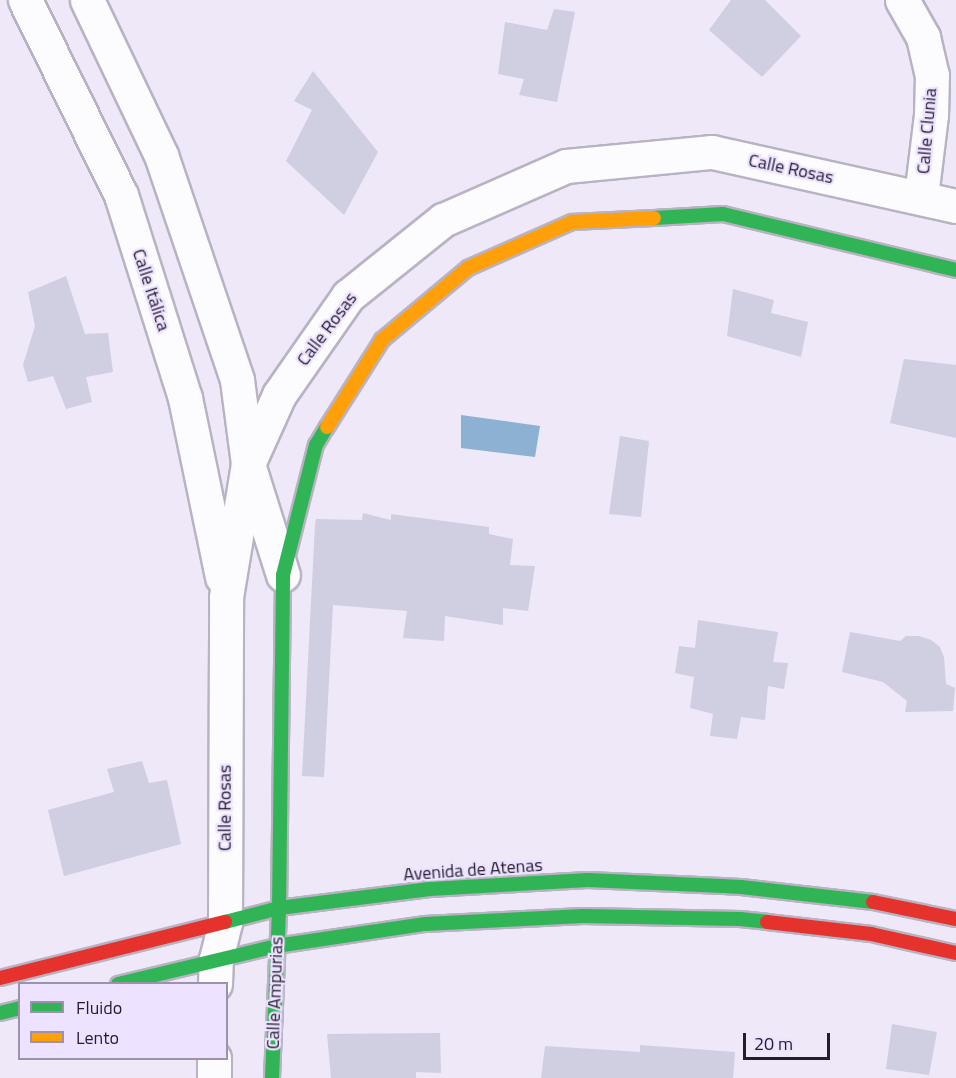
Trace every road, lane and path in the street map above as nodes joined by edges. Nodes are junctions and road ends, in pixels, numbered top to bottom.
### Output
1 (25, 0) edge
2 (87, 0) edge
3 (902, 0) edge
4 (921, 197) junction
5 (956, 206) edge
6 (956, 270) edge
7 (237, 380) junction
8 (279, 395) junction
9 (248, 464) junction
10 (283, 575) junction
11 (226, 597) junction
12 (279, 908) junction
13 (956, 919) edge
14 (225, 922) junction
15 (276, 946) junction
16 (956, 953) edge
17 (216, 971) edge
18 (0, 978) edge
19 (133, 982) edge
20 (18, 1008) edge
21 (0, 1013) edge
22 (214, 1060) edge
23 (214, 1078) edge
24 (272, 1078) edge

1 - 11 street, Calle Itálica
2 - 7 street
3 - 4 street, Calle Clunia
4 - 5 street, Calle Rosas
4 - 8 street, Calle Rosas
6 - 10 main road
7 - 8 street
7 - 9 street
8 - 9 street, Calle Rosas
9 - 10 street
9 - 11 street, Calle Rosas
10 - 12 main road
11 - 14 street, Calle Rosas
12 - 13 main road, Avenida de Atenas
12 - 14 main road, Avenida de Atenas
12 - 15 main road, Calle Ampurias
14 - 17 street, Calle Rosas
14 - 18 main road, Avenida de Atenas
15 - 16 main road
15 - 17 main road
15 - 24 main road, Calle Ampurias
17 - 19 main road
20 - 21 main road
22 - 23 street

